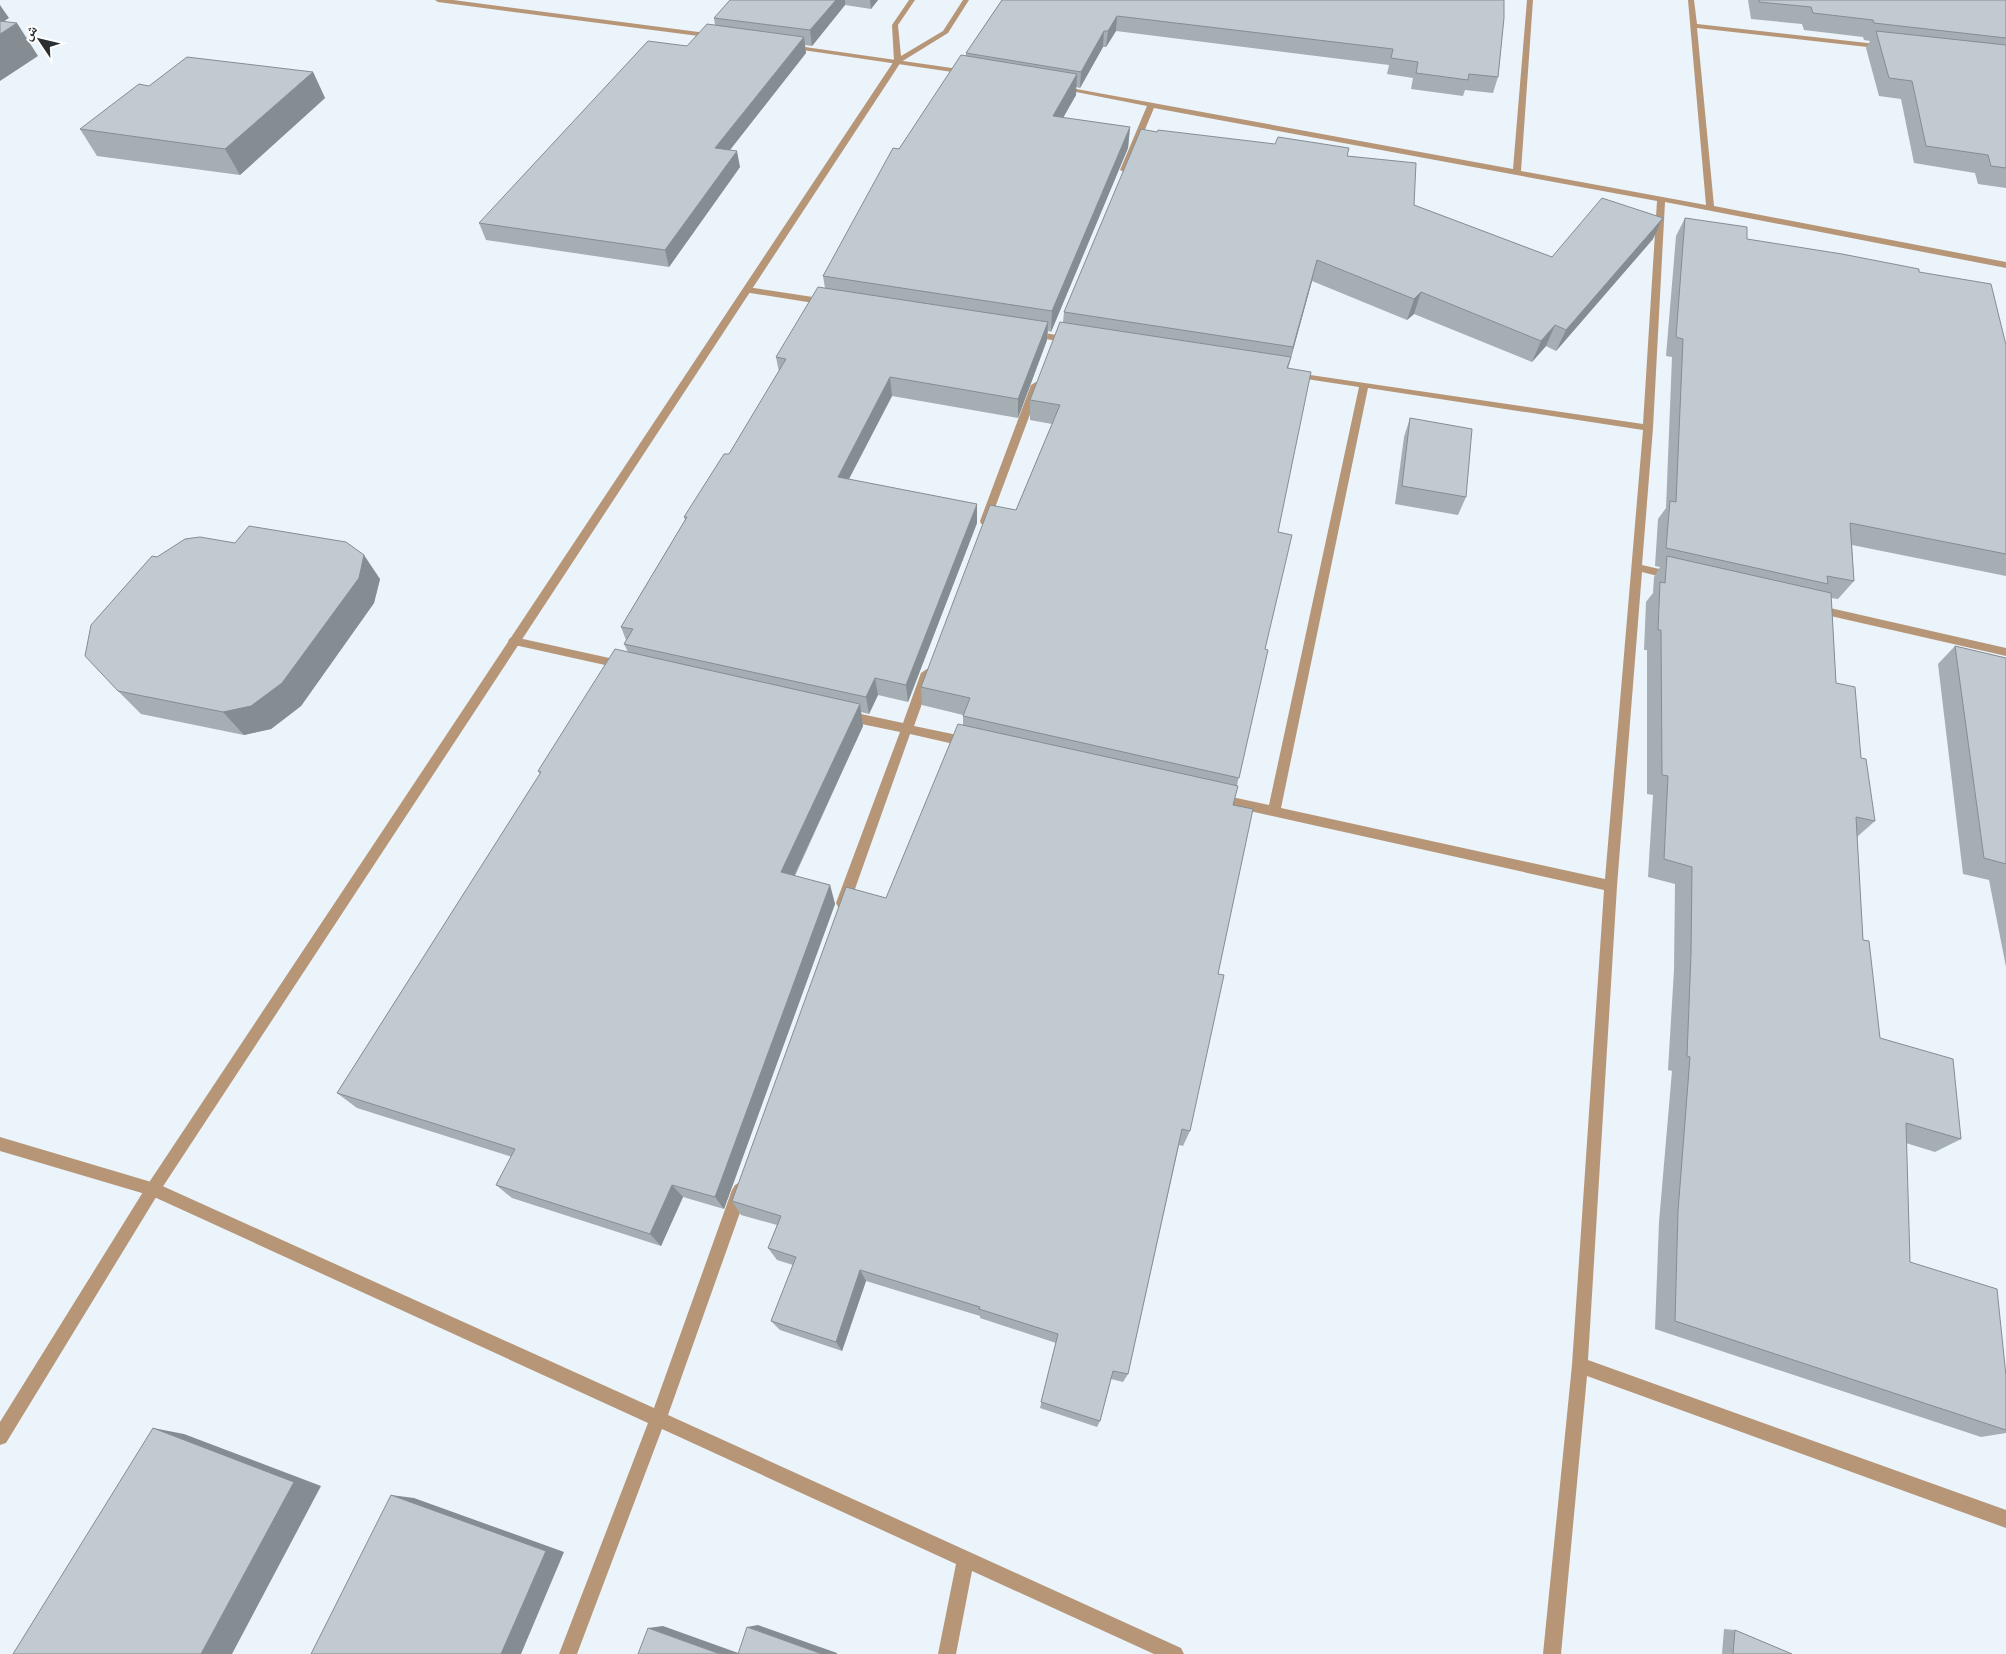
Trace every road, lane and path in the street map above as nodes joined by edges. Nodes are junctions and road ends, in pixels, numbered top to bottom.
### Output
1 (438, 0) edge
2 (912, 0) edge
3 (966, 0) edge
4 (1530, 0) edge
5 (1691, 0) edge
6 (1694, 26) junction
7 (722, 38) edge
8 (781, 45) edge
9 (1889, 47) edge
10 (898, 61) junction
11 (976, 74) edge
12 (1054, 87) edge
13 (1152, 104) junction
14 (1517, 172) junction
15 (1118, 184) edge
16 (1661, 199) junction
17 (1710, 208) junction
18 (2006, 265) edge
19 (747, 290) junction
20 (833, 304) edge
21 (1026, 333) edge
22 (1084, 342) edge
23 (1287, 373) edge
24 (1040, 375) edge
25 (1364, 385) junction
26 (1648, 428) junction
27 (980, 533) edge
28 (1636, 567) junction
29 (1685, 578) edge
30 (1802, 605) edge
31 (514, 641) junction
32 (2006, 652) edge
33 (930, 663) edge
34 (638, 669) edge
35 (839, 714) edge
36 (906, 729) junction
37 (983, 746) edge
38 (1206, 796) edge
39 (1274, 811) junction
40 (1611, 886) junction
41 (839, 915) edge
42 (0, 1144) edge
43 (745, 1176) edge
44 (153, 1189) junction
45 (1580, 1365) junction
46 (658, 1419) junction
47 (0, 1437) edge
48 (2006, 1518) edge
49 (966, 1559) junction
50 (568, 1654) edge
51 (947, 1654) edge
52 (1175, 1654) edge
53 (1552, 1654) edge

1 - 7 street
2 - 10 street
3 - 10 street
4 - 14 street
5 - 6 street
6 - 9 street
6 - 17 street
8 - 10 street
10 - 11 street
10 - 19 street
12 - 13 street
13 - 14 street
13 - 15 street
14 - 16 street
16 - 17 street
16 - 26 street
17 - 18 street
19 - 20 street
19 - 31 street
21 - 22 street
23 - 25 street
24 - 27 street
25 - 26 street
25 - 39 street
26 - 28 street
28 - 29 street
28 - 40 street
30 - 32 street
31 - 34 street
31 - 44 street
33 - 36 street
35 - 36 street
36 - 37 street
36 - 41 street
38 - 39 street
39 - 40 street
40 - 45 street
42 - 44 street
43 - 46 street
44 - 46 street
44 - 47 street
45 - 48 street
45 - 53 street
46 - 49 street
46 - 50 street
49 - 51 street
49 - 52 street

